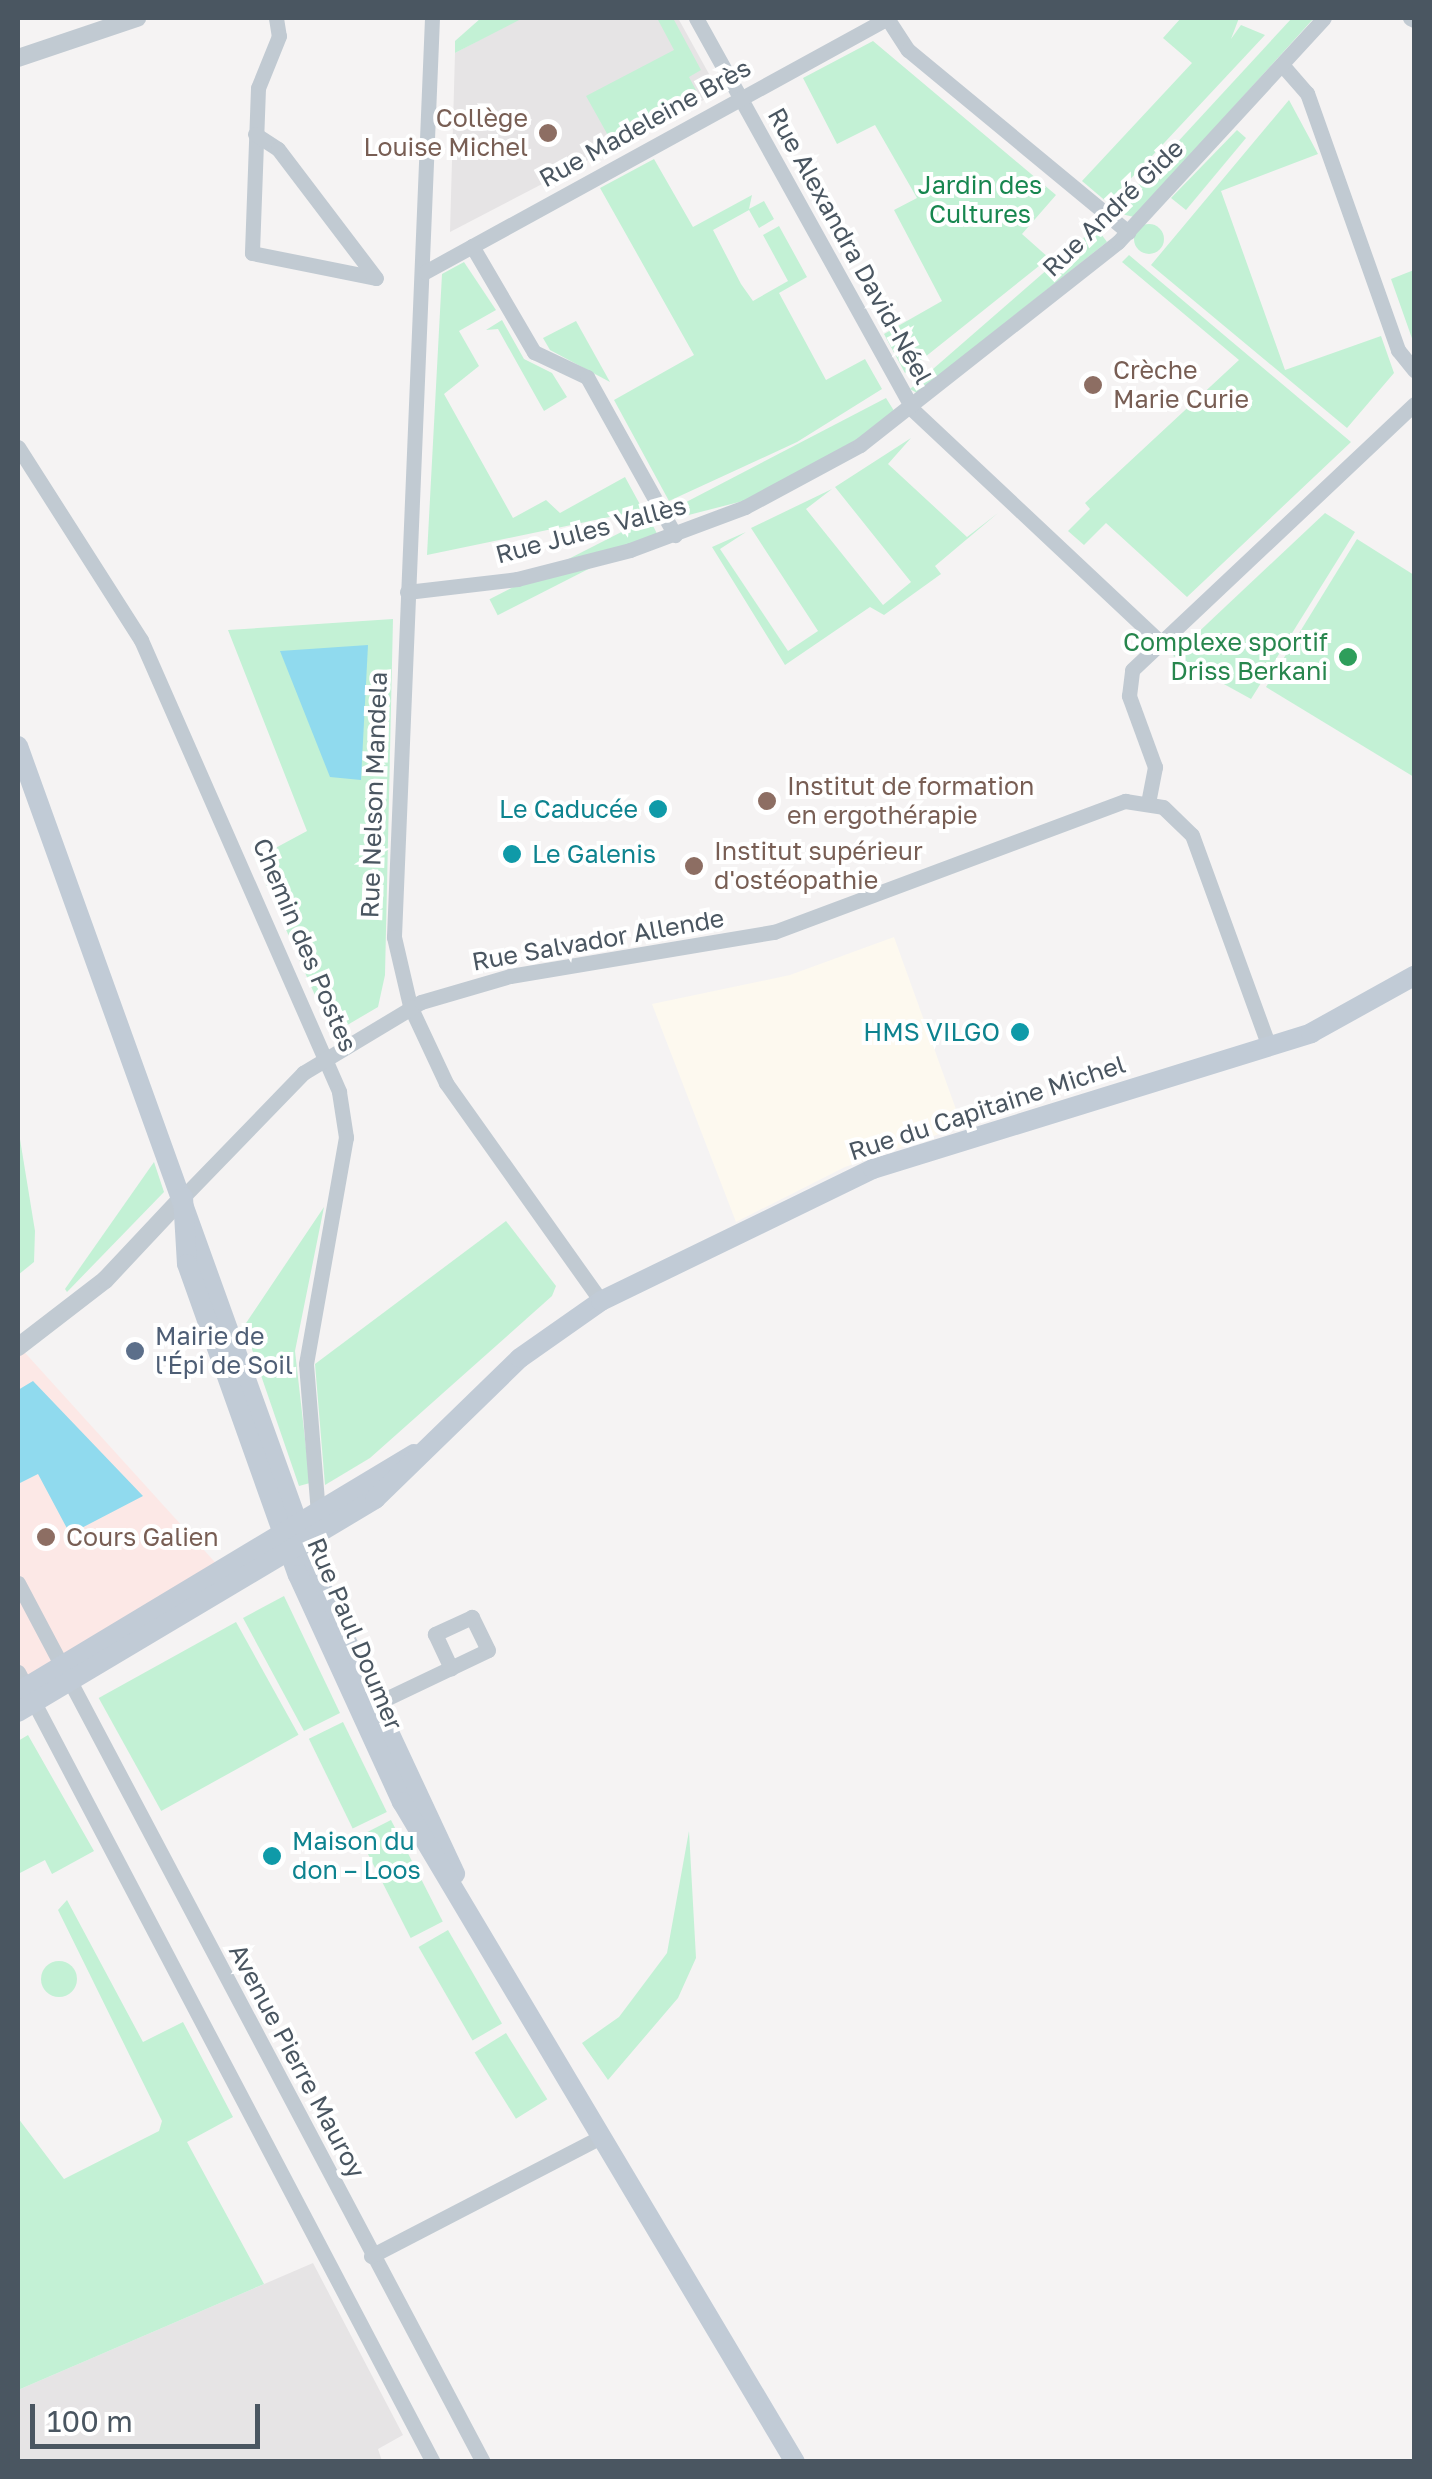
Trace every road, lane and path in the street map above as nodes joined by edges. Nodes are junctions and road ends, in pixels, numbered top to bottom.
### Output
1 (136, 18) edge
2 (276, 18) edge
3 (432, 18) edge
4 (696, 18) edge
5 (888, 18) edge
6 (1324, 18) edge
7 (18, 58) edge
8 (1284, 67) junction
9 (741, 99) junction
10 (255, 134) junction
11 (1128, 232) junction
12 (472, 246) junction
13 (424, 272) junction
14 (1414, 370) edge
15 (1414, 404) edge
16 (913, 410) junction
17 (18, 447) edge
18 (675, 535) junction
19 (407, 592) junction
20 (1161, 642) junction
21 (18, 746) edge
22 (1148, 803) junction
23 (1414, 976) edge
24 (410, 1006) junction
25 (1269, 1047) junction
26 (326, 1056) junction
27 (183, 1197) junction
28 (600, 1301) junction
29 (18, 1347) edge
30 (446, 1428) junction
31 (300, 1533) junction
32 (18, 1582) edge
33 (450, 1668) dead end
34 (67, 1674) junction
35 (22, 1693) edge
36 (375, 1704) junction
37 (523, 2010) junction
38 (601, 2136) junction
39 (371, 2256) junction
40 (432, 2462) edge
41 (483, 2462) edge
42 (796, 2462) edge

1 - 7 street
2 - 10 street
3 - 13 street
4 - 9 street, Rue Alexandra David-Néel
5 - 9 street, Rue Madeleine Brès
5 - 11 street
6 - 8 street, Rue André Gide
8 - 11 street, Rue André Gide
8 - 14 street
9 - 12 street, Rue Madeleine Brès
9 - 16 street, Rue Alexandra David-Néel
10 - 10 street
11 - 16 street, Rue André Gide
12 - 13 street, Rue Madeleine Brès
12 - 18 street
13 - 19 street
15 - 20 street
16 - 18 street, Rue Jules Vallès
16 - 20 street, Rue Alexandra David-Néel
17 - 26 street, Chemin des Postes
18 - 19 street, Rue Jules Vallès
19 - 24 street, Rue Nelson Mandela
20 - 22 street
21 - 27 main road, Rue Paul Doumer
22 - 24 street, Rue Salvador Allende
22 - 25 street
23 - 25 main road, Rue du Capitaine Michel
24 - 26 street, Rue Salvador Allende
24 - 28 street, Rue Nelson Mandela
25 - 28 main road, Rue du Capitaine Michel
26 - 27 street, Rue Salvador Allende
26 - 31 street, Chemin des Postes
27 - 29 street
27 - 31 main road, Rue Paul Doumer
28 - 30 main road, Rue du Capitaine Michel
30 - 31 main road, Rue du Capitaine Michel
30 - 31 main road, Rue du Capitaine Michel
31 - 34 main road
31 - 36 main road, Rue Paul Doumer
31 - 37 main road, Rue Paul Doumer
32 - 34 street, Avenue Pierre Mauroy
33 - 36 street
34 - 35 main road
34 - 39 street, Avenue Pierre Mauroy
35 - 40 street
36 - 37 main road, Rue Paul Doumer
37 - 38 main road, Rue Paul Doumer
38 - 39 street
38 - 42 main road, Rue Paul Doumer
39 - 41 street, Avenue Pierre Mauroy

